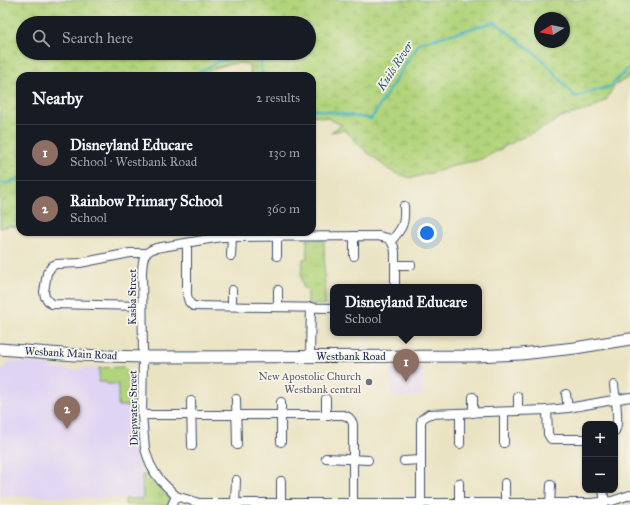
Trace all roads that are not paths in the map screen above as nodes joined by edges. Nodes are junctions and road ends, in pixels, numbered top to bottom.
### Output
1 (404, 206) dead end
2 (354, 236) junction
3 (232, 237) junction
4 (277, 237) junction
5 (391, 241) junction
6 (187, 243) junction
7 (146, 253) junction
8 (231, 256) dead end
9 (278, 256) dead end
10 (354, 256) dead end
11 (395, 265) junction
12 (411, 265) dead end
13 (395, 284) edge
14 (232, 290) dead end
15 (278, 290) dead end
16 (142, 306) junction
17 (232, 306) junction
18 (278, 307) junction
19 (311, 307) junction
20 (330, 308) edge
21 (630, 339) edge
22 (0, 349) edge
23 (310, 356) junction
24 (143, 357) junction
25 (614, 385) dead end
26 (566, 394) dead end
27 (473, 397) dead end
28 (518, 397) dead end
29 (630, 397) edge
30 (236, 399) dead end
31 (326, 399) dead end
32 (192, 400) dead end
33 (616, 400) junction
34 (281, 402) dead end
35 (568, 408) junction
36 (548, 410) junction
37 (518, 411) junction
38 (504, 412) junction
39 (460, 413) junction
40 (473, 413) junction
41 (142, 415) junction
42 (191, 415) junction
43 (236, 415) junction
44 (281, 415) junction
45 (326, 415) junction
46 (617, 421) edge
47 (582, 439) edge
48 (281, 442) dead end
49 (504, 443) dead end
50 (460, 444) dead end
51 (192, 446) dead end
52 (237, 446) dead end
53 (326, 458) dead end
54 (353, 459) junction
55 (368, 460) dead end
56 (421, 460) junction
57 (404, 461) dead end
58 (236, 480) dead end
59 (281, 481) dead end
60 (505, 483) dead end
61 (459, 484) dead end
62 (551, 485) dead end
63 (603, 493) edge
64 (630, 495) edge
65 (176, 496) junction
66 (235, 503) junction
67 (281, 503) junction
68 (605, 503) junction
69 (225, 504) edge
70 (270, 504) edge
71 (315, 504) edge
72 (353, 504) edge
73 (421, 504) edge
74 (459, 504) edge
75 (505, 504) edge
76 (550, 504) edge
77 (172, 505) edge

1 - 5 street
2 - 4 street
2 - 5 street
2 - 10 street
3 - 4 street
3 - 6 street
3 - 8 street
4 - 9 street
5 - 11 street
6 - 7 street
6 - 17 street
7 - 16 street, Kasba Street
7 - 16 street
11 - 12 street
11 - 13 street
14 - 17 street
15 - 18 street
16 - 24 street, Kasba Street
17 - 18 street
18 - 19 street
19 - 20 street
19 - 23 street
21 - 23 street, Westbank Road
22 - 24 street, Wesbank Main Road
23 - 24 street, Westbank Road
24 - 41 street, Diepwater Street
25 - 33 street
26 - 35 street
27 - 40 street
28 - 37 street
29 - 33 street
30 - 43 street
31 - 45 street
32 - 42 street
33 - 35 street
33 - 46 street
34 - 44 street
35 - 36 street
36 - 37 street
36 - 47 street
37 - 38 street
38 - 40 street
38 - 49 street
39 - 40 street
39 - 50 street
39 - 56 street
41 - 42 street
41 - 65 street, Diepwater Street
42 - 43 street
42 - 51 street
43 - 44 street
43 - 52 street
44 - 45 street
44 - 48 street
45 - 54 street
53 - 54 street
54 - 55 street
54 - 72 street
56 - 57 street
56 - 73 street
58 - 66 street
59 - 67 street
60 - 75 street
61 - 74 street
62 - 76 street
63 - 68 street
64 - 68 street, Diepwater Street
65 - 69 street, Diepwater Street
65 - 77 street
66 - 69 street, Diepwater Street
66 - 70 street, Diepwater Street
67 - 70 street, Diepwater Street
67 - 71 street, Diepwater Street
68 - 76 street, Diepwater Street
71 - 72 street, Diepwater Street
72 - 73 street, Diepwater Street
73 - 74 street, Diepwater Street
74 - 75 street, Diepwater Street
75 - 76 street, Diepwater Street

